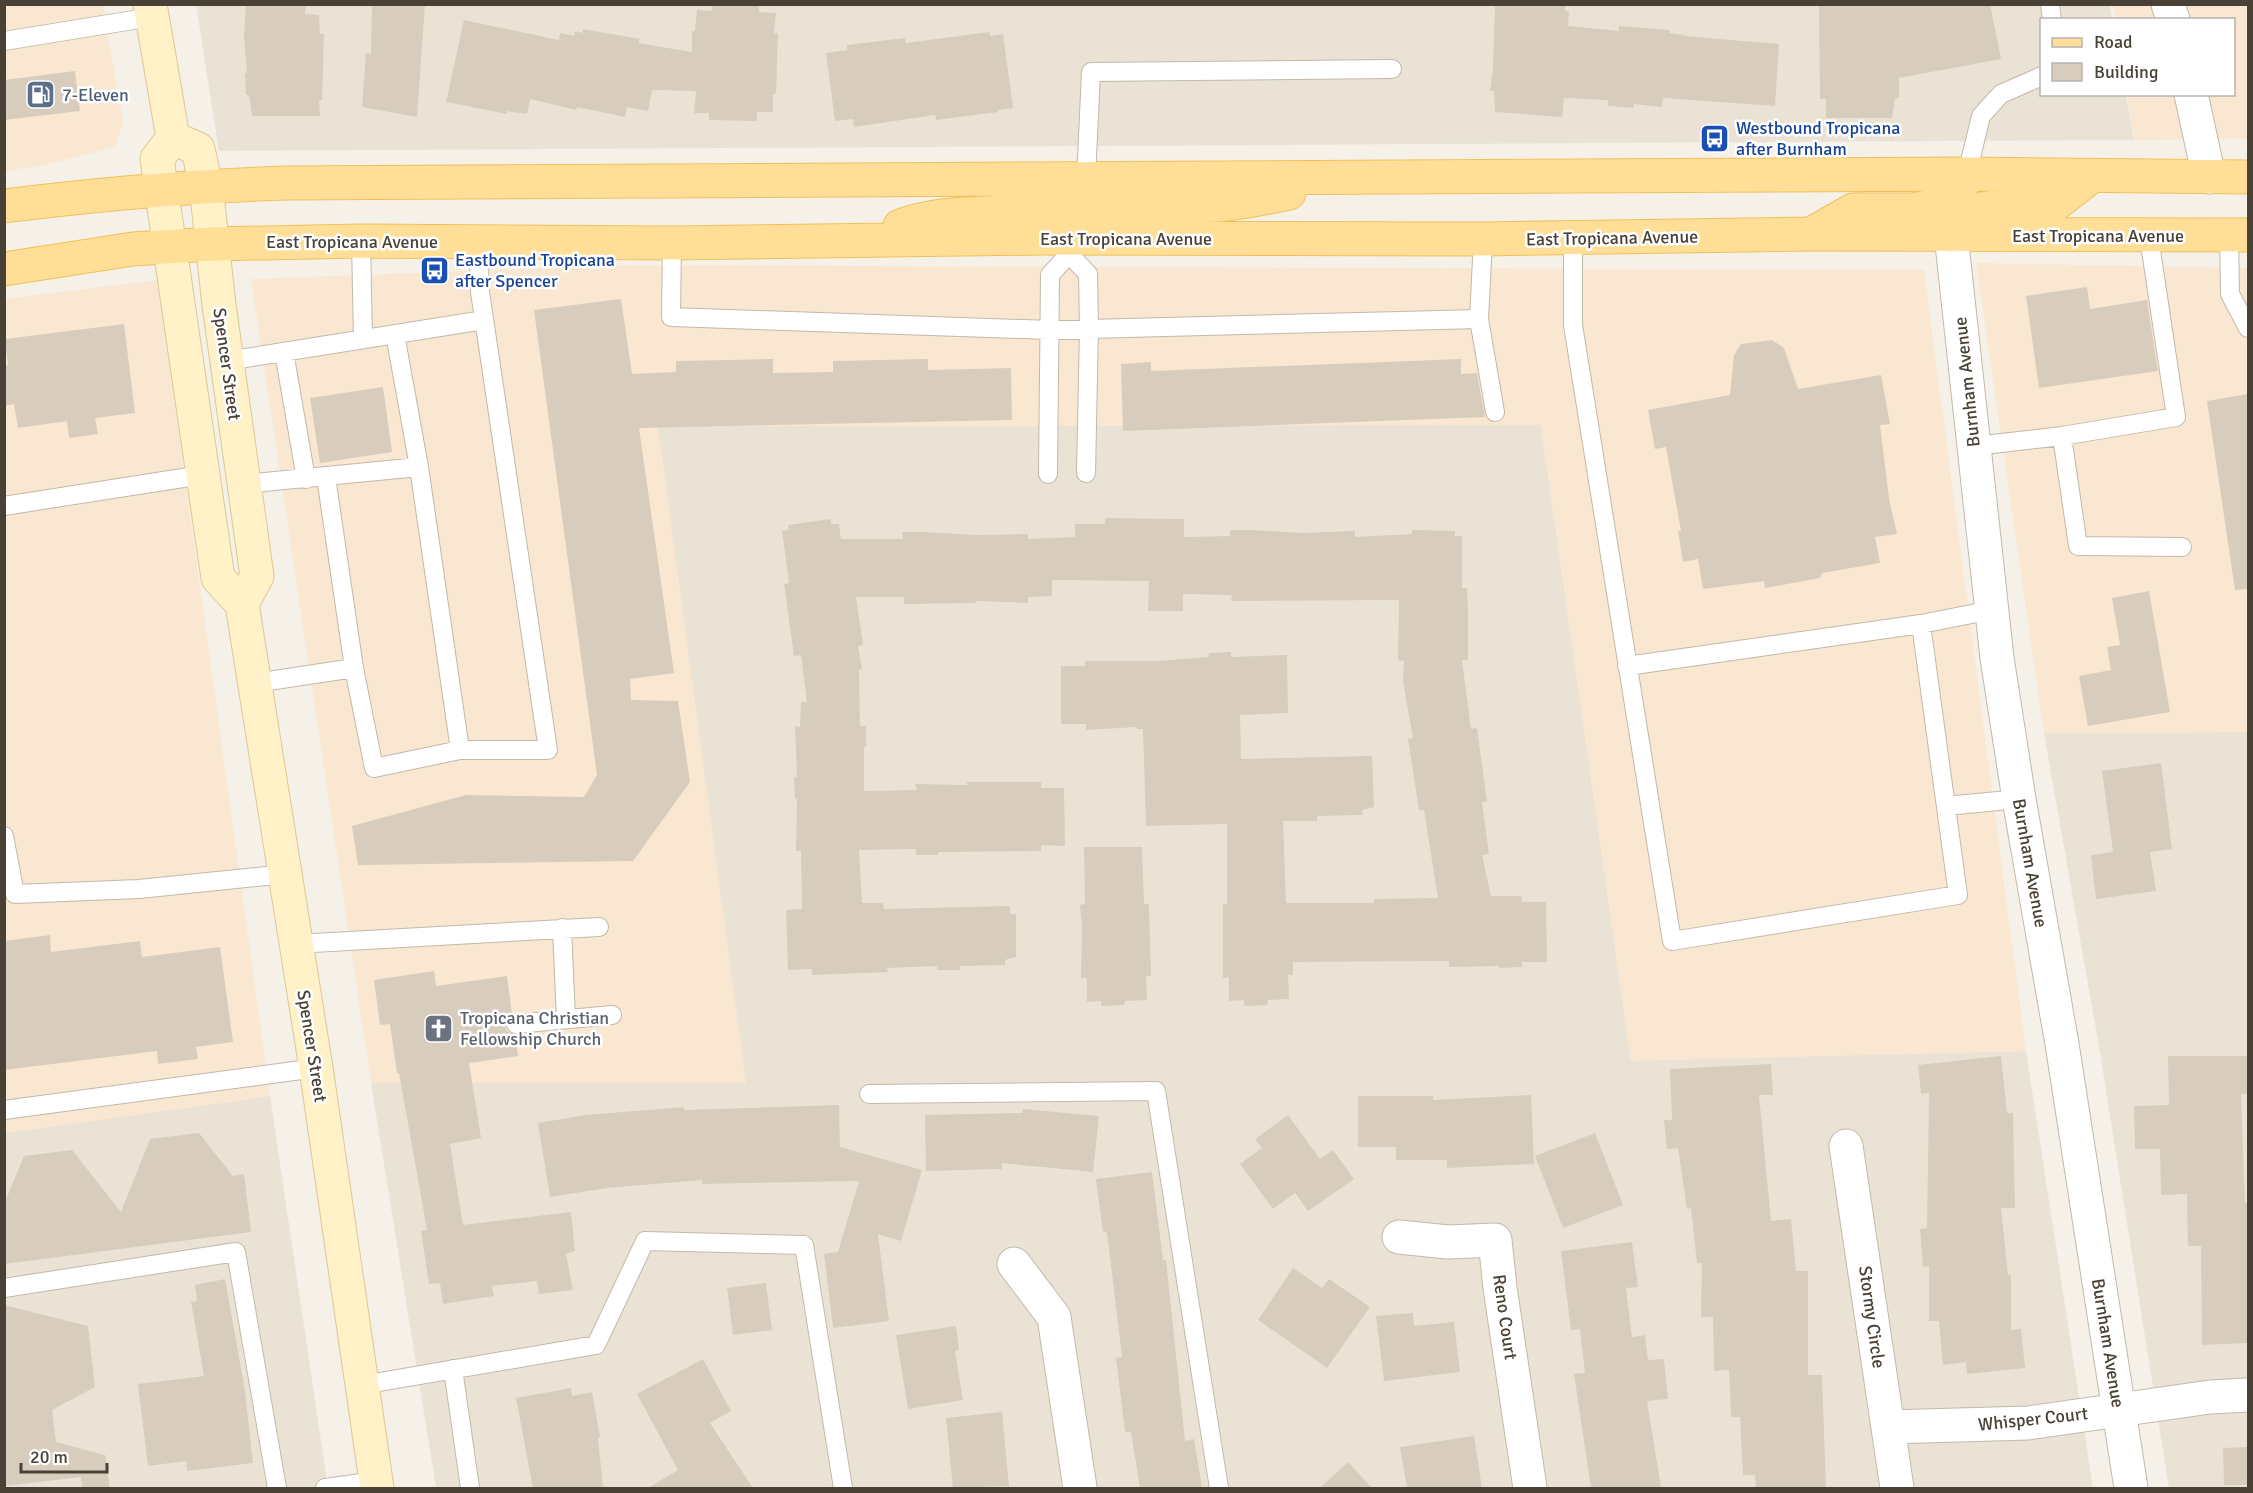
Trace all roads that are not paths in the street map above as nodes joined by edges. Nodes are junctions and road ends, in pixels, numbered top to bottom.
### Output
1 (151, 11) edge
2 (4, 41) edge
3 (1392, 69) dead end
4 (2040, 77) edge
5 (2191, 96) edge
6 (173, 138) junction
7 (1967, 174) junction
8 (2092, 176) junction
9 (2209, 177) junction
10 (2248, 177) edge
11 (1086, 179) junction
12 (1334, 179) junction
13 (206, 186) junction
14 (162, 189) junction
15 (4, 206) edge
16 (1809, 234) junction
17 (1951, 235) junction
18 (2239, 235) edge
19 (2149, 237) junction
20 (1483, 239) junction
21 (1573, 239) junction
22 (853, 240) junction
23 (361, 241) junction
24 (478, 242) junction
25 (672, 243) junction
26 (211, 244) junction
27 (1061, 244) junction
28 (169, 246) junction
29 (4, 269) edge
30 (1479, 319) junction
31 (484, 320) junction
32 (1089, 328) junction
33 (2248, 328) edge
34 (1050, 330) junction
35 (395, 334) junction
36 (363, 339) junction
37 (284, 352) junction
38 (227, 361) junction
39 (1495, 412) dead end
40 (2062, 436) junction
41 (1975, 446) junction
42 (419, 467) junction
43 (1086, 473) dead end
44 (1048, 474) dead end
45 (202, 475) junction
46 (326, 477) junction
47 (306, 479) junction
48 (244, 484) junction
49 (4, 506) edge
50 (2182, 547) dead end
51 (242, 604) junction
52 (1992, 610) junction
53 (1921, 624) junction
54 (1627, 666) junction
55 (354, 668) junction
56 (255, 684) junction
57 (460, 750) junction
58 (2019, 799) junction
59 (1946, 806) junction
60 (4, 836) edge
61 (285, 874) junction
62 (599, 927) dead end
63 (562, 928) junction
64 (295, 944) junction
65 (612, 1015) dead end
66 (567, 1019) junction
67 (516, 1024) dead end
68 (316, 1068) junction
69 (869, 1094) dead end
70 (4, 1110) edge
71 (1846, 1146) dead end
72 (1399, 1237) dead end
73 (1014, 1264) dead end
74 (4, 1288) edge
75 (453, 1370) junction
76 (362, 1385) junction
77 (2248, 1395) edge
78 (2119, 1409) junction
79 (1888, 1427) junction
80 (376, 1485) edge
81 (277, 1488) edge
82 (325, 1488) edge
83 (470, 1488) edge
84 (843, 1488) edge
85 (1080, 1488) edge
86 (1219, 1488) edge
87 (1530, 1488) edge
88 (1897, 1488) edge
89 (2131, 1488) edge

1 - 2 lane
1 - 6 street
3 - 11 lane
4 - 7 lane
5 - 9 street
6 - 13 street, Spencer Street
6 - 14 street
7 - 8 main road
7 - 12 main road
7 - 16 main road
8 - 9 main road
8 - 17 main road
9 - 10 main road
11 - 12 main road
11 - 13 main road
11 - 22 main road
12 - 27 main road
13 - 14 main road
13 - 26 street, Spencer Street
14 - 15 main road
14 - 28 street
16 - 17 main road, East Tropicana Avenue
16 - 21 main road, East Tropicana Avenue
17 - 19 main road, East Tropicana Avenue
17 - 41 street, Burnham Avenue
18 - 19 main road, East Tropicana Avenue
18 - 33 lane
19 - 40 lane
20 - 21 main road, East Tropicana Avenue
20 - 27 main road, East Tropicana Avenue
20 - 30 lane
21 - 54 lane
22 - 25 main road, East Tropicana Avenue
22 - 27 main road, East Tropicana Avenue
23 - 24 main road, East Tropicana Avenue
23 - 26 main road, East Tropicana Avenue
23 - 36 lane
24 - 25 main road, East Tropicana Avenue
24 - 31 lane
25 - 34 lane
26 - 28 main road, East Tropicana Avenue
26 - 38 street, Spencer Street
27 - 32 lane
27 - 34 lane
28 - 29 main road, East Tropicana Avenue
28 - 45 street
30 - 32 lane
30 - 39 lane
31 - 35 lane
31 - 57 lane
32 - 34 lane
32 - 43 lane
34 - 44 lane
35 - 36 lane
35 - 42 lane
36 - 37 lane
37 - 38 lane
37 - 47 lane
38 - 48 street, Spencer Street
40 - 41 lane
40 - 50 lane
41 - 52 street, Burnham Avenue
42 - 46 lane
42 - 57 lane
45 - 49 lane
45 - 51 street
46 - 47 lane
46 - 55 lane
47 - 48 lane
48 - 51 street, Spencer Street
51 - 56 street, Spencer Street
52 - 53 lane
52 - 58 street, Burnham Avenue
53 - 54 lane
53 - 59 lane
54 - 59 lane
55 - 56 lane
55 - 57 lane
56 - 61 street, Spencer Street
58 - 59 lane
58 - 78 street, Burnham Avenue
60 - 61 lane
61 - 64 street, Spencer Street
62 - 63 lane
63 - 64 lane
63 - 66 lane
64 - 68 street, Spencer Street
65 - 66 lane
66 - 67 lane
68 - 70 lane
68 - 76 street, Spencer Street
69 - 86 lane
71 - 79 street, Stormy Circle
72 - 87 street, Reno Court
73 - 85 street
74 - 81 lane
75 - 76 lane
75 - 83 lane
75 - 84 lane
76 - 80 street, Spencer Street
77 - 78 street, Whisper Court
78 - 79 street, Whisper Court
78 - 89 street, Burnham Avenue
79 - 88 street, Stormy Circle
80 - 82 lane

